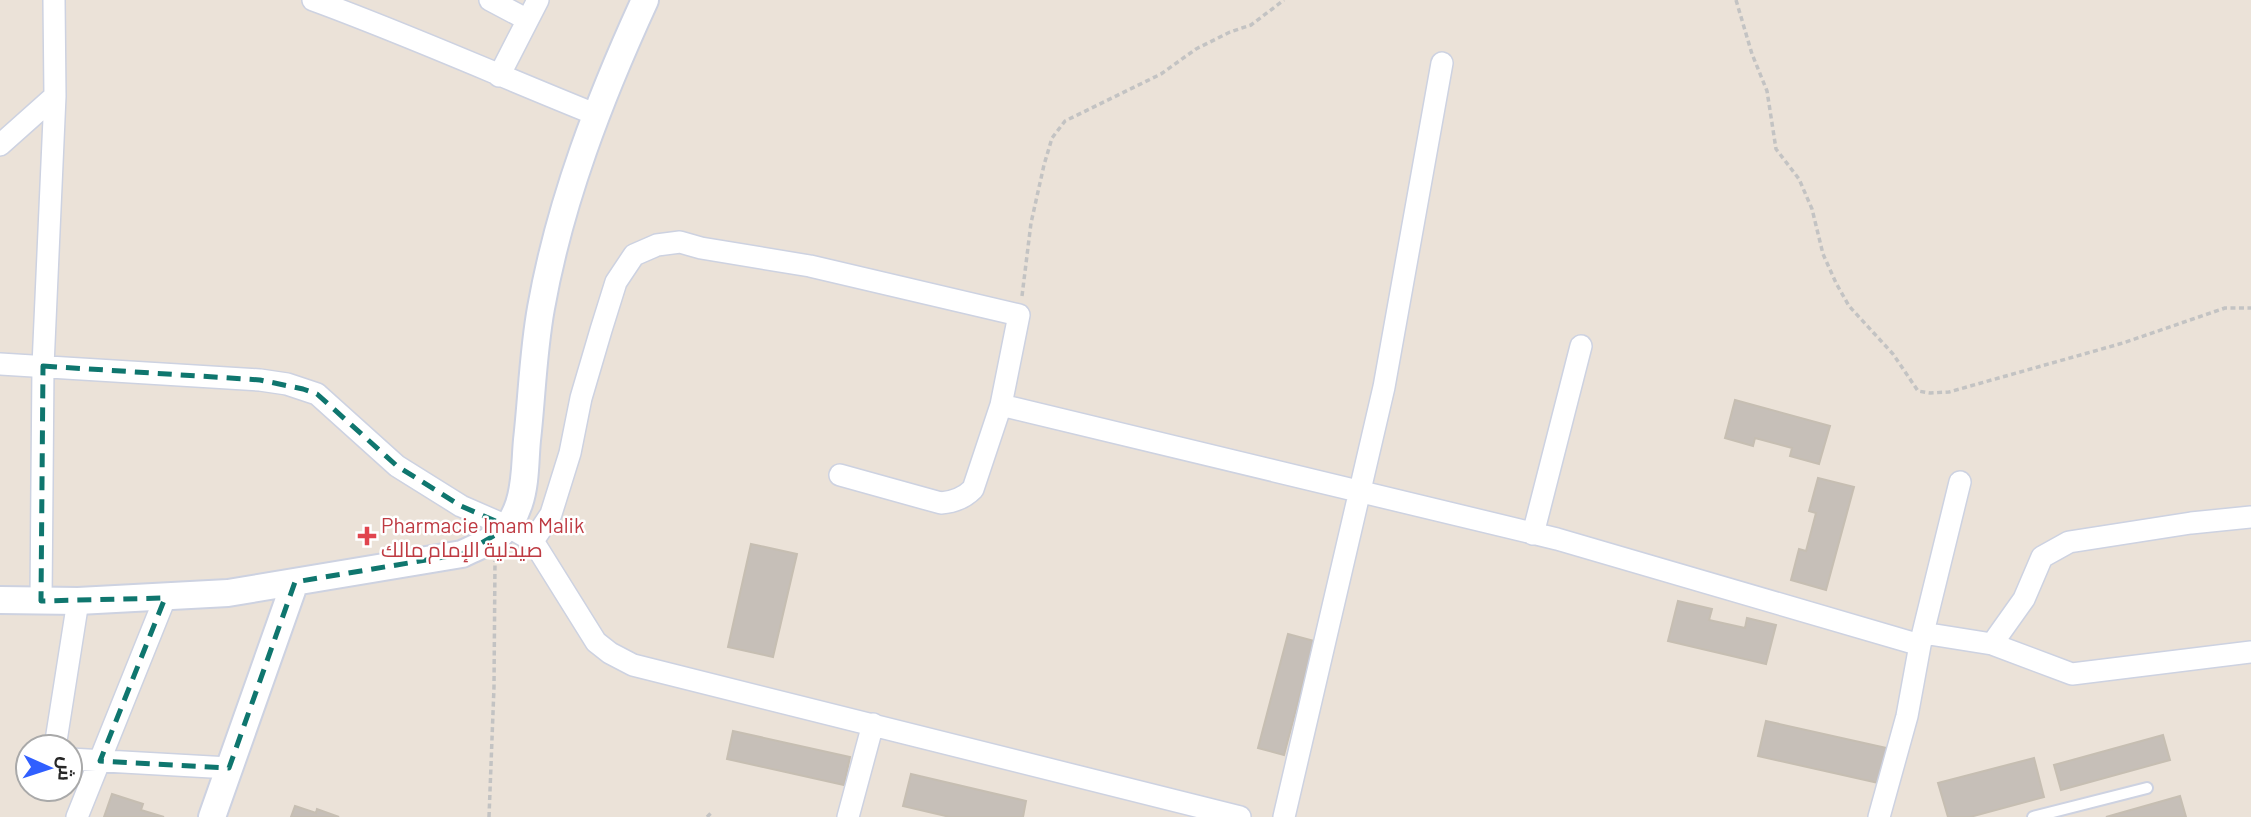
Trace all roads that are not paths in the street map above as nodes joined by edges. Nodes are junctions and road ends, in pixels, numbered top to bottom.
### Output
1 (54, 0) edge
2 (313, 0) edge
3 (490, 0) edge
4 (538, 0) edge
5 (645, 0) edge
6 (355, 7) edge
7 (526, 19) junction
8 (1443, 63) dead end
9 (499, 76) junction
10 (55, 96) junction
11 (597, 115) junction
12 (0, 145) edge
13 (1581, 346) dead end
14 (0, 364) edge
15 (43, 366) junction
16 (1001, 405) junction
17 (840, 475) dead end
18 (1960, 481) dead end
19 (1358, 492) junction
20 (2251, 517) edge
21 (502, 533) junction
22 (1533, 534) junction
23 (533, 541) junction
24 (295, 582) junction
25 (165, 598) junction
26 (0, 600) edge
27 (41, 601) junction
28 (78, 601) junction
29 (1922, 639) junction
30 (1992, 644) junction
31 (2251, 652) edge
32 (873, 724) junction
33 (57, 733) edge
34 (84, 760) edge
35 (100, 761) junction
36 (229, 768) junction
37 (2147, 788) dead end
38 (77, 817) edge
39 (212, 817) edge
40 (848, 817) edge
41 (1240, 817) edge
42 (1284, 817) edge
43 (1879, 817) edge
44 (2033, 817) edge

1 - 10 street
2 - 6 street
3 - 7 street
4 - 7 street
5 - 11 street
6 - 9 street
7 - 9 street
8 - 19 street
9 - 11 street
10 - 12 street
10 - 15 street
11 - 21 street
13 - 22 street
14 - 15 street
15 - 21 street
15 - 27 street
16 - 17 street
16 - 19 street
16 - 23 street
18 - 29 street
19 - 22 street
19 - 42 street
20 - 30 street
21 - 23 street
21 - 24 street
22 - 29 street
23 - 32 street
24 - 25 street
24 - 36 street
25 - 28 street
25 - 35 street
26 - 27 street
27 - 28 street
28 - 33 street
29 - 30 street
29 - 43 street
30 - 31 street
32 - 40 street
32 - 41 street
34 - 35 street
35 - 36 street
35 - 38 street
36 - 39 street
37 - 44 lane

